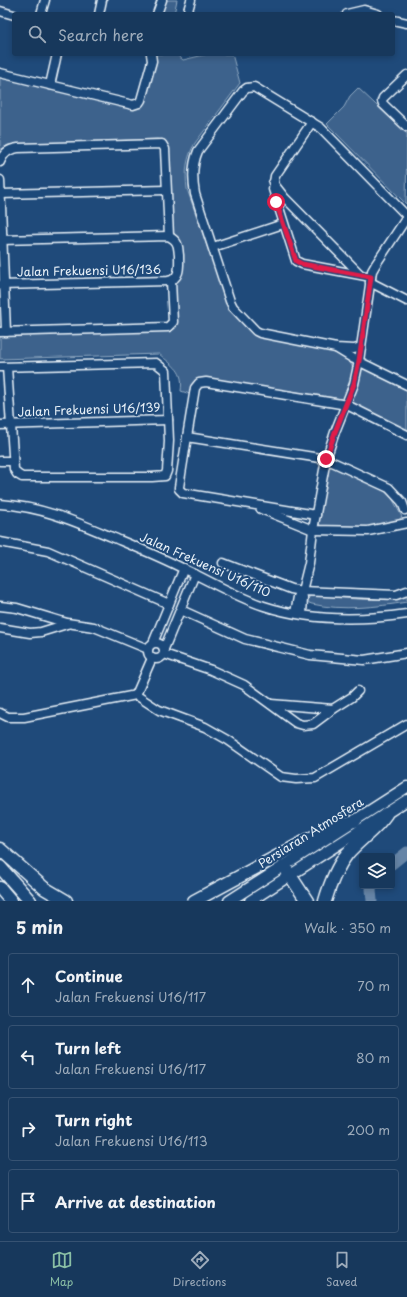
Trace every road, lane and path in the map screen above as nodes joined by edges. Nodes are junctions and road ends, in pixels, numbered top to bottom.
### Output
1 (45, 0) edge
2 (102, 0) edge
3 (162, 0) edge
4 (190, 0) edge
5 (0, 11) edge
6 (42, 12) edge
7 (99, 12) edge
8 (158, 12) edge
9 (187, 12) edge
10 (356, 12) edge
11 (371, 12) edge
12 (12, 14) edge
13 (395, 20) edge
14 (407, 23) edge
15 (57, 56) edge
16 (151, 56) edge
17 (0, 73) edge
18 (407, 75) edge
19 (50, 85) junction
20 (312, 122) junction
21 (407, 127) edge
22 (0, 162) edge
23 (0, 180) edge
24 (273, 183) junction
25 (166, 190) junction
26 (0, 194) edge
27 (407, 217) edge
28 (283, 224) junction
29 (169, 236) junction
30 (1, 239) edge
31 (213, 247) junction
32 (361, 275) junction
33 (371, 279) junction
34 (171, 280) junction
35 (2, 285) edge
36 (407, 301) edge
37 (3, 332) edge
38 (361, 347) junction
39 (336, 348) junction
40 (359, 361) junction
41 (4, 367) edge
42 (407, 385) edge
43 (347, 405) junction
44 (168, 420) junction
45 (11, 424) junction
46 (0, 425) edge
47 (407, 435) edge
48 (187, 437) junction
49 (326, 459) junction
50 (13, 461) junction
51 (0, 462) edge
52 (0, 504) edge
53 (246, 504) junction
54 (405, 510) dead end
55 (316, 515) junction
56 (407, 523) edge
57 (313, 530) junction
58 (0, 542) edge
59 (223, 563) dead end
60 (184, 568) junction
61 (195, 574) junction
62 (302, 591) junction
63 (407, 591) edge
64 (169, 604) junction
65 (0, 606) edge
66 (181, 610) junction
67 (298, 614) junction
68 (407, 614) edge
69 (67, 623) junction
70 (0, 628) edge
71 (150, 646) junction
72 (164, 651) junction
73 (407, 653) edge
74 (152, 658) junction
75 (358, 691) dead end
76 (136, 695) junction
77 (270, 704) junction
78 (333, 709) junction
79 (0, 713) edge
80 (407, 724) edge
81 (407, 787) edge
82 (407, 800) edge
83 (386, 814) junction
84 (355, 822) junction
85 (0, 849) edge
86 (0, 867) edge
87 (287, 870) junction
88 (0, 888) edge
89 (11, 901) edge
90 (30, 901) edge
91 (66, 901) edge
92 (194, 901) edge
93 (229, 901) edge
94 (250, 901) edge
95 (307, 901) edge
96 (325, 901) edge

1 - 6 street
2 - 7 street
3 - 8 street
4 - 9 street
5 - 12 street
10 - 11 street
13 - 14 street
15 - 19 street
16 - 19 street
17 - 19 street
18 - 21 street
20 - 24 street
20 - 27 street
20 - 31 street
22 - 25 street
23 - 26 street
24 - 28 street
24 - 32 street
25 - 26 street
25 - 29 street
26 - 30 street
27 - 33 street
28 - 31 street
28 - 32 street
29 - 30 street
29 - 34 street, Jalan Frekuensi U16/136
30 - 35 street
31 - 39 street
32 - 33 street
33 - 36 street
33 - 38 street
34 - 35 street, Jalan Frekuensi U16/136
34 - 37 street
35 - 37 street
38 - 39 street
38 - 40 street
39 - 40 street
40 - 42 street
40 - 43 street
41 - 44 street
41 - 45 street
43 - 47 street
43 - 48 street
43 - 49 street
44 - 45 street, Jalan Frekuensi U16/139
44 - 50 street
45 - 46 street, Jalan Frekuensi U16/139
45 - 50 street
48 - 49 street
48 - 53 street
49 - 54 street
49 - 55 street
50 - 51 street
52 - 60 street, Jalan Frekuensi U16/110
53 - 55 street
53 - 57 street
55 - 57 street
56 - 57 street
57 - 62 street
58 - 64 street
59 - 62 street
60 - 61 street, Jalan Frekuensi U16/110
60 - 64 street
61 - 66 street
61 - 67 street, Jalan Frekuensi U16/110
62 - 63 street
62 - 67 street
64 - 71 street
65 - 69 street
66 - 72 street
66 - 73 street
67 - 68 street, Jalan Frekuensi U16/110
69 - 70 street
69 - 71 street
71 - 72 street
71 - 74 street
72 - 74 street
72 - 77 street
74 - 76 street
75 - 78 street
76 - 79 street
76 - 80 street
77 - 78 street
77 - 78 street
81 - 84 main road, Persiaran Atmosfera
82 - 83 main road, Persiaran Atmosfera
83 - 87 main road, Persiaran Atmosfera
83 - 96 highway
84 - 87 main road, Persiaran Atmosfera
84 - 92 highway
85 - 91 highway
86 - 90 highway
87 - 93 main road, Persiaran Atmosfera
87 - 94 main road, Persiaran Atmosfera
87 - 95 highway
88 - 89 highway

